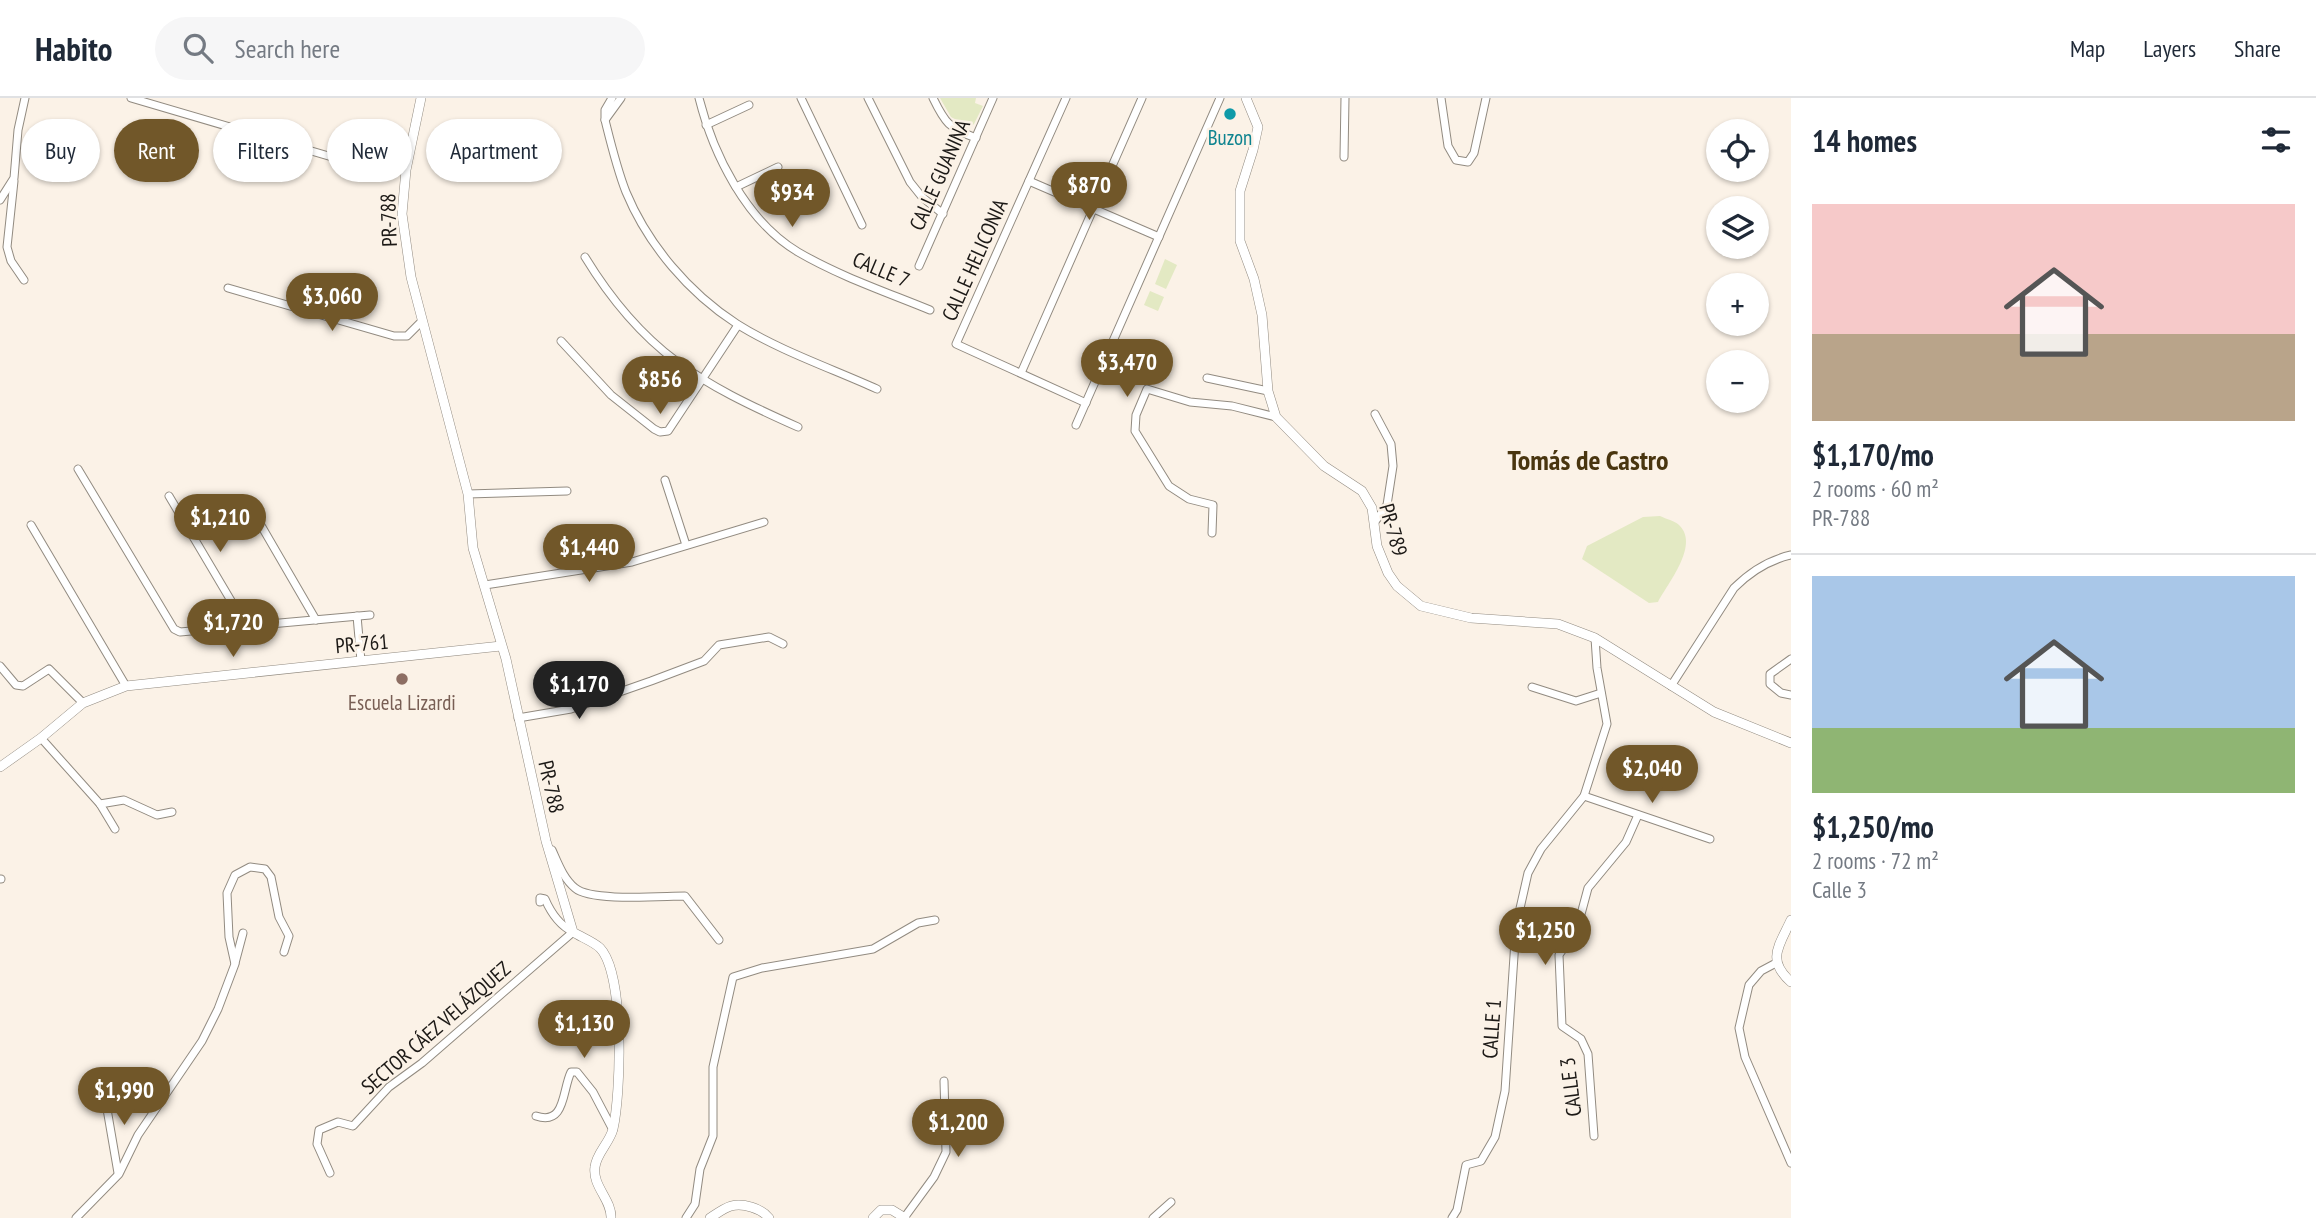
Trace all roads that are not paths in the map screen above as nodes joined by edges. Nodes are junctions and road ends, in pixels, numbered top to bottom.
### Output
1 (25, 98) edge
2 (131, 98) edge
3 (421, 98) edge
4 (621, 98) edge
5 (699, 98) edge
6 (800, 98) edge
7 (868, 98) edge
8 (933, 98) edge
9 (993, 98) edge
10 (1066, 98) edge
11 (1142, 98) edge
12 (1220, 98) edge
13 (1246, 98) edge
14 (1345, 98) edge
15 (1441, 98) edge
16 (1486, 98) edge
17 (612, 102) edge
18 (749, 105) dead end
19 (706, 125) junction
20 (976, 138) junction
21 (412, 141) edge
22 (327, 156) edge
23 (1344, 157) dead end
24 (778, 167) dead end
25 (14, 178) junction
26 (1029, 181) junction
27 (405, 182) edge
28 (736, 187) junction
29 (0, 200) edge
30 (1094, 209) junction
31 (943, 214) junction
32 (862, 225) dead end
33 (1159, 237) junction
34 (585, 257) dead end
35 (919, 266) dead end
36 (24, 280) dead end
37 (228, 288) dead end
38 (930, 310) dead end
39 (422, 321) junction
40 (738, 325) junction
41 (561, 341) dead end
42 (1021, 373) junction
43 (1207, 378) dead end
44 (702, 380) junction
45 (877, 389) dead end
46 (1268, 391) junction
47 (1086, 403) junction
48 (1375, 414) dead end
49 (1276, 417) junction
50 (1076, 425) dead end
51 (799, 427) dead end
52 (78, 469) dead end
53 (665, 480) dead end
54 (567, 491) dead end
55 (468, 494) junction
56 (169, 496) dead end
57 (255, 514) dead end
58 (764, 522) dead end
59 (1374, 524) junction
60 (31, 525) dead end
61 (1212, 533) dead end
62 (686, 545) junction
63 (1791, 555) edge
64 (485, 585) junction
65 (370, 615) dead end
66 (357, 616) junction
67 (316, 620) junction
68 (246, 626) junction
69 (1595, 638) junction
70 (783, 644) dead end
71 (501, 646) junction
72 (1791, 659) edge
73 (361, 661) junction
74 (0, 666) edge
75 (126, 686) junction
76 (1671, 686) junction
77 (1532, 687) dead end
78 (1601, 694) junction
79 (1791, 695) edge
80 (83, 703) junction
81 (518, 718) junction
82 (41, 738) junction
83 (1791, 743) edge
84 (0, 767) edge
85 (1584, 796) junction
86 (100, 804) junction
87 (172, 812) dead end
88 (1638, 815) junction
89 (115, 829) dead end
90 (1710, 839) dead end
91 (546, 841) junction
92 (540, 902) dead end
93 (936, 920) dead end
94 (1791, 920) edge
95 (573, 932) junction
96 (243, 933) dead end
97 (719, 940) dead end
98 (285, 952) dead end
99 (1776, 963) junction
100 (235, 964) junction
101 (1791, 982) edge
102 (123, 1078) dead end
103 (944, 1080) dead end
104 (536, 1116) dead end
105 (613, 1130) junction
106 (1594, 1136) dead end
107 (1791, 1163) edge
108 (330, 1173) dead end
109 (119, 1174) junction
110 (1171, 1202) dead end
111 (76, 1218) edge
112 (611, 1218) edge
113 (686, 1218) edge
114 (710, 1218) edge
115 (769, 1218) edge
116 (873, 1218) edge
117 (904, 1218) edge
118 (1153, 1218) edge
119 (1452, 1218) edge

1 - 25 street
2 - 22 street
3 - 21 street, PR-788 / PR-788
4 - 17 street
5 - 19 street, CALLE 7
6 - 32 street
7 - 31 street
8 - 20 street
9 - 20 street, CALLE GUANINA
10 - 26 street, CALLE HELICONIA
11 - 30 street
12 - 33 street
13 - 46 street, PR-789 / PR-789
14 - 23 street
15 - 16 street
17 - 40 street
18 - 19 street
19 - 28 street, CALLE 7
20 - 31 street, CALLE GUANINA
24 - 28 street
25 - 29 street
25 - 36 street
26 - 30 street
26 - 42 street, CALLE HELICONIA
27 - 39 street, PR-788 / PR-788
28 - 38 street, CALLE 7
30 - 33 street
30 - 42 street
31 - 35 street, CALLE GUANINA
33 - 47 street
34 - 44 street
37 - 39 street
39 - 55 street, PR-788 / PR-788
40 - 44 street
40 - 45 street
41 - 44 street
42 - 47 street, CALLE HELICONIA
43 - 46 street
44 - 51 street
46 - 49 street, PR-789 / PR-789
47 - 50 street
48 - 59 street
49 - 59 street, PR-789 / PR-789
49 - 61 street
52 - 68 street
53 - 62 street
54 - 55 street
55 - 64 street, PR-788 / PR-788
56 - 68 street
57 - 67 street
58 - 62 street
59 - 69 street, PR-789 / PR-789
60 - 75 street
62 - 64 street
63 - 76 street
64 - 71 street, PR-788 / PR-788
65 - 66 street
66 - 67 street
66 - 73 street
67 - 68 street
69 - 76 street, PR-789 / PR-789
69 - 78 street, CALLE 1
70 - 81 street
71 - 73 street, PR-761 / PR-761
71 - 81 street, PR-788 / PR-788
72 - 79 street
73 - 75 street, PR-761 / PR-761
74 - 80 street
75 - 80 street, PR-761 / PR-761
76 - 83 street, PR-789 / PR-789
77 - 78 street
78 - 85 street, CALLE 1
80 - 82 street, PR-761 / PR-761
81 - 91 street, PR-788 / PR-788
82 - 84 street, PR-761 / PR-761
82 - 86 street
85 - 88 street
85 - 119 street, CALLE 1
86 - 87 street
86 - 89 street
88 - 90 street
88 - 106 street, CALLE 3
91 - 95 street, PR-788 / PR-788
91 - 97 street
92 - 95 street
93 - 113 street
94 - 99 street
95 - 105 street
95 - 108 street, SECTOR CÁEZ VELÁZQUEZ
96 - 100 street
98 - 100 street
99 - 101 street
99 - 107 street
100 - 109 street
102 - 109 street
103 - 117 street
104 - 105 street
105 - 112 street
109 - 111 street
110 - 118 street
114 - 115 street
116 - 117 street

